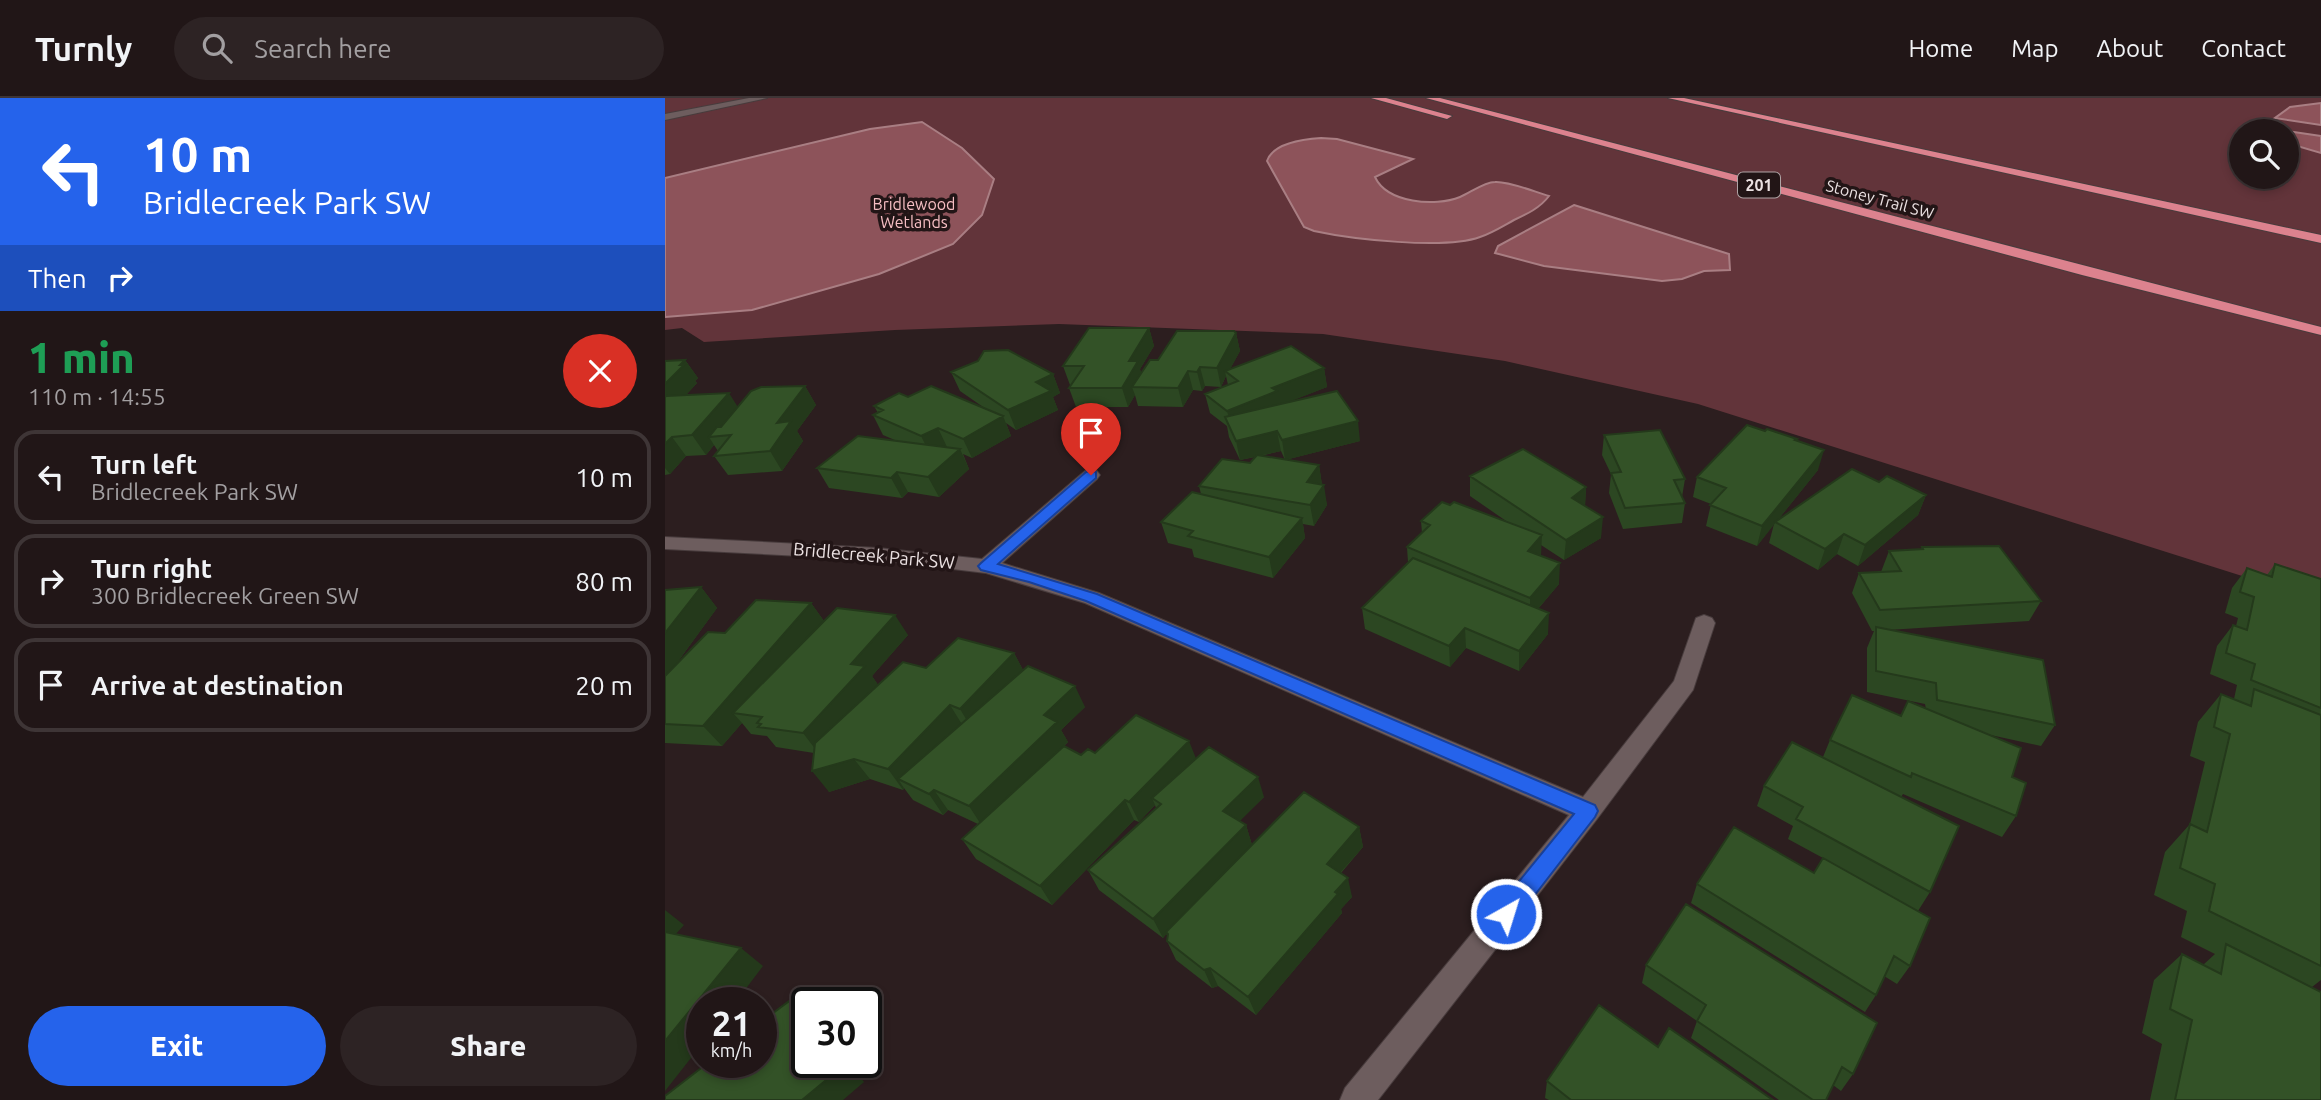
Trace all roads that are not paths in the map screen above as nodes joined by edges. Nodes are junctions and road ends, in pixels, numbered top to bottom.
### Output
1 (763, 98) edge
2 (1375, 98) edge
3 (1430, 98) edge
4 (1672, 98) edge
5 (1678, 98) edge
6 (1714, 107) junction
7 (665, 117) edge
8 (1462, 120) dead end
9 (1474, 123) dead end
10 (2321, 239) edge
11 (2087, 272) junction
12 (2321, 331) edge
13 (1091, 475) dead end
14 (665, 543) edge
15 (986, 566) junction
16 (1705, 623) dead end
17 (1588, 811) junction
18 (1357, 1100) edge

1 - 7 street
2 - 8 highway
3 - 11 highway, Stoney Trail SW / 201
4 - 6 highway
5 - 6 highway
6 - 10 highway
9 - 11 highway
11 - 12 highway, Stoney Trail SW / 201
13 - 15 street
14 - 15 street, Bridlecreek Park SW
15 - 17 street, Bridlecreek Park SW
16 - 17 street
17 - 18 street

